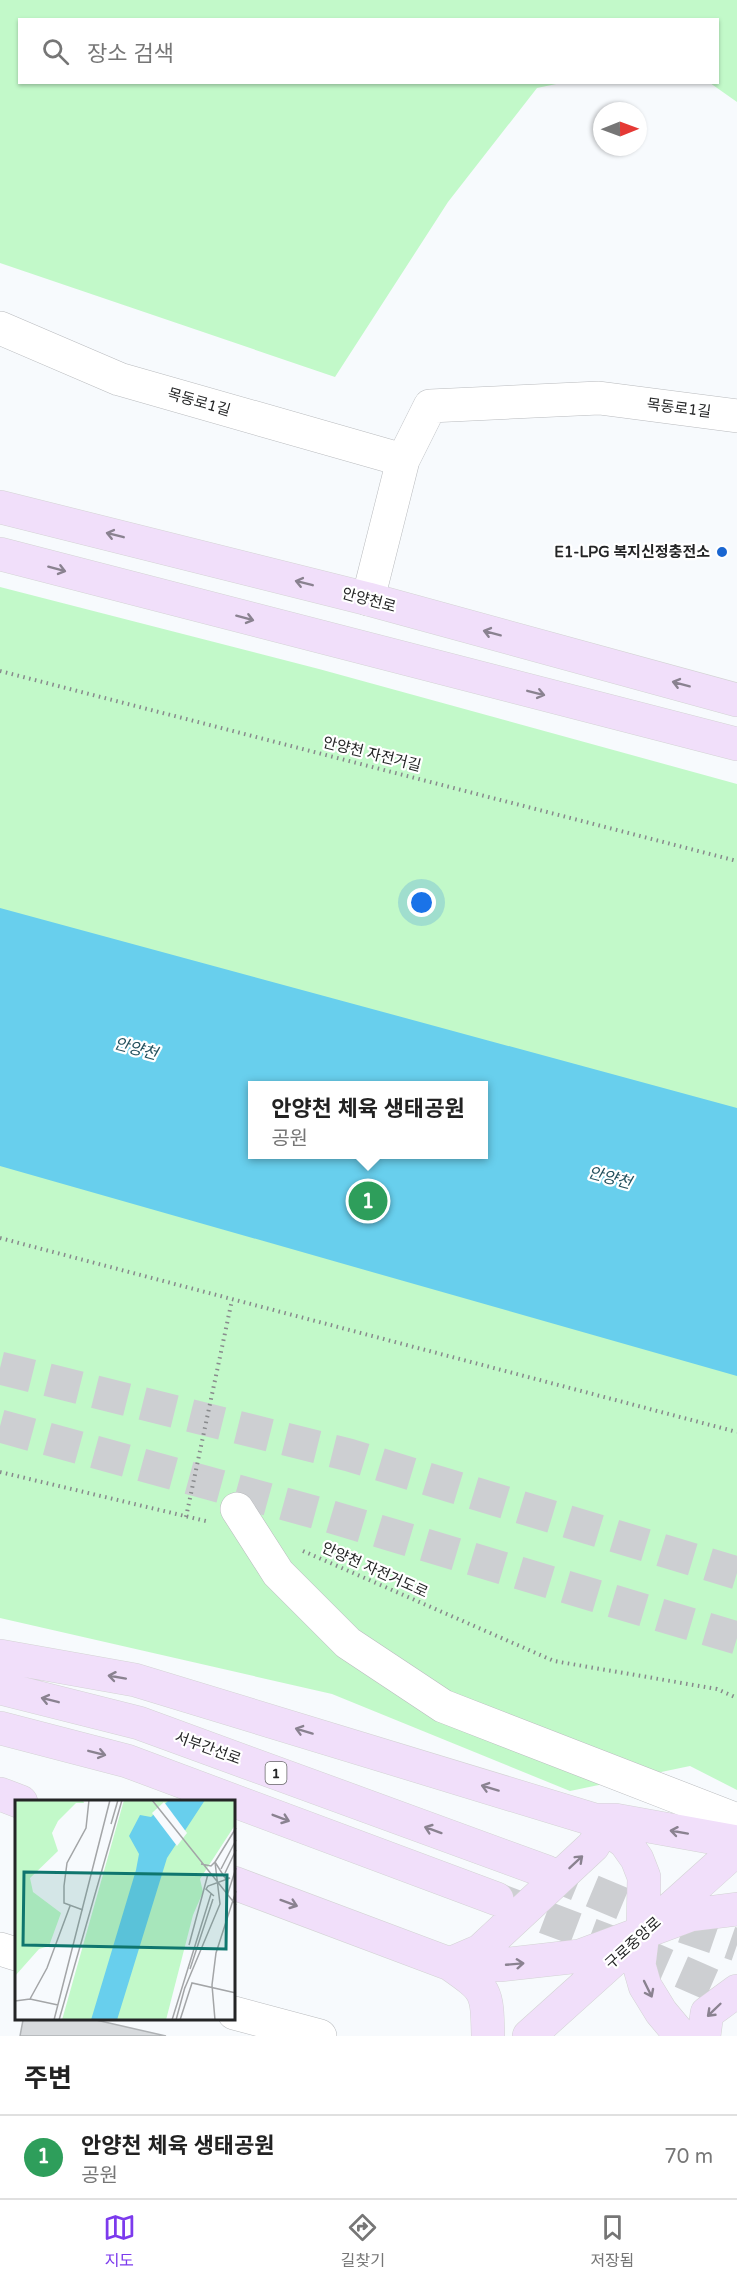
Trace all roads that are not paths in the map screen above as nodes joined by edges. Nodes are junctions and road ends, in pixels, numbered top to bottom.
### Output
1 (0, 328) edge
2 (737, 416) edge
3 (403, 460) junction
4 (0, 507) edge
5 (0, 554) edge
6 (368, 599) junction
7 (737, 700) edge
8 (737, 744) edge
9 (244, 1521) road end
10 (0, 1656) edge
11 (0, 1688) edge
12 (0, 1728) edge
13 (0, 1794) edge
14 (16, 1800) edge
15 (232, 1800) edge
16 (236, 1802) edge
17 (595, 1820) junction
18 (737, 1820) edge
19 (737, 1842) edge
20 (737, 1849) edge
21 (547, 1872) tunnel mouth
22 (236, 1884) edge
23 (497, 1899) tunnel mouth
24 (737, 1909) edge
25 (643, 1933) junction
26 (0, 1950) edge
27 (15, 1954) edge
28 (450, 1964) junction
29 (737, 1990) edge
30 (236, 2014) edge
31 (539, 2034) edge
32 (320, 2036) edge
33 (488, 2036) edge
34 (681, 2036) edge
35 (704, 2036) edge

1 - 3 street, 목동로1길
2 - 3 street, 목동로1길
3 - 6 street, 목동로1길
6 -> 4 main road, 안양천로
5 -> 8 main road
7 -> 6 main road, 안양천로
9 - 18 street
17 -> 10 main road
21 -> 11 main road, 서부간선로 / 1
12 -> 15 main road
13 - 14 main road
16 -> 23 main road
19 -> 17 main road
17 - 25 main road
28 -> 17 main road
20 - 25 main road, 구로중앙로
22 -> 28 main road
24 - 25 main road
28 -> 25 main road
25 - 31 main road, 구로중앙로
25 -> 34 main road
26 - 27 street
28 - 33 main road
29 -> 35 main road
30 - 32 street

